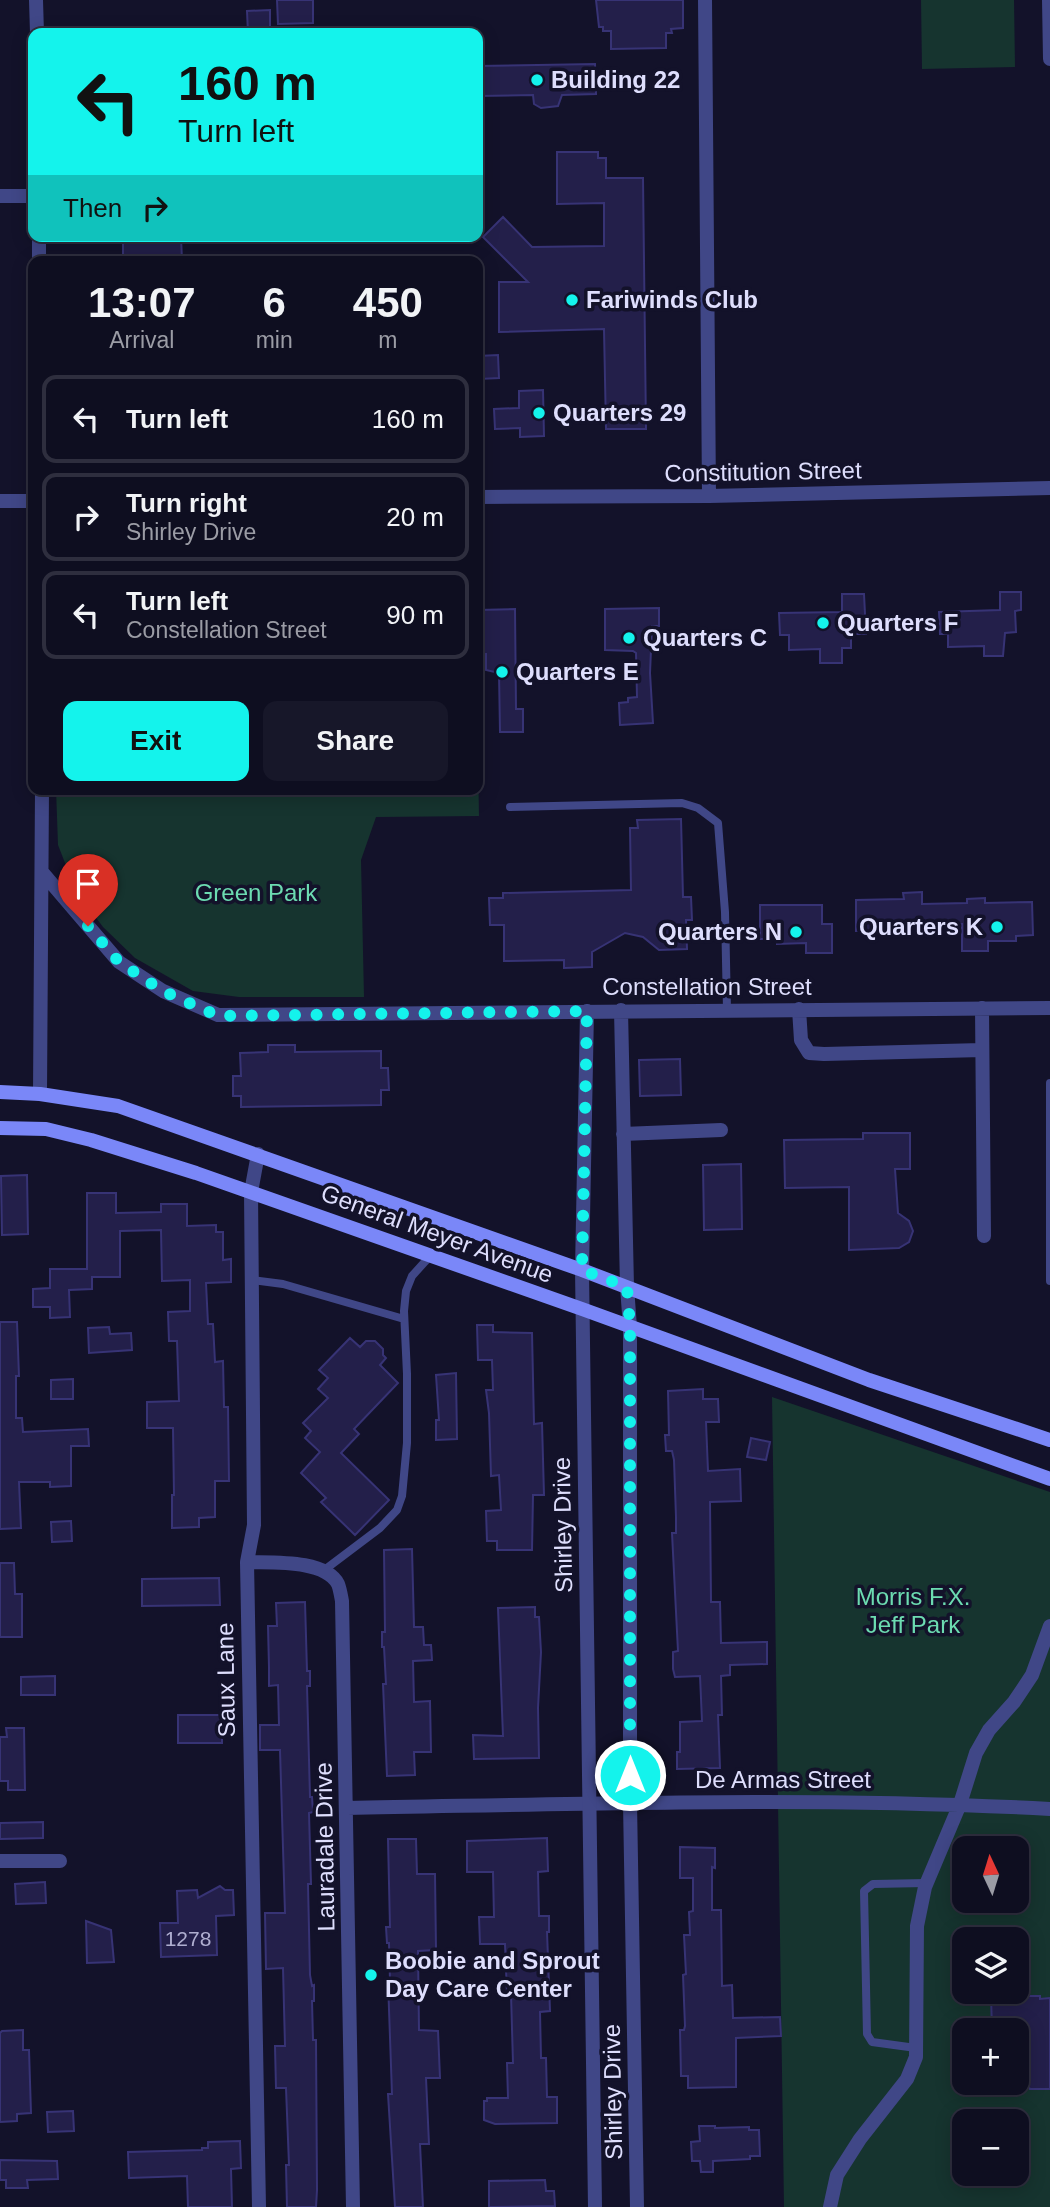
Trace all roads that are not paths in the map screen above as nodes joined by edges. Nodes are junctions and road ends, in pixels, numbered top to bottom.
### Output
1 (36, 0) edge
2 (705, 0) edge
3 (1049, 0) edge
4 (37, 28) edge
5 (1050, 59) edge
6 (28, 196) edge
7 (0, 197) edge
8 (1050, 488) edge
9 (709, 496) junction
10 (483, 498) edge
11 (0, 501) edge
12 (28, 501) edge
13 (43, 795) edge
14 (509, 807) dead end
15 (42, 872) junction
16 (982, 1008) junction
17 (1050, 1008) edge
18 (799, 1009) junction
19 (621, 1010) junction
20 (727, 1010) junction
21 (587, 1011) junction
22 (982, 1050) junction
23 (1050, 1083) edge
24 (0, 1093) edge
25 (40, 1094) junction
26 (0, 1128) edge
27 (722, 1130) dead end
28 (623, 1134) junction
29 (258, 1154) junction
30 (251, 1192) junction
31 (984, 1236) dead end
32 (431, 1255) junction
33 (582, 1270) junction
34 (252, 1280) junction
35 (1050, 1281) edge
36 (627, 1287) junction
37 (582, 1309) junction
38 (404, 1319) junction
39 (630, 1326) junction
40 (1050, 1440) edge
41 (1050, 1479) edge
42 (247, 1562) junction
43 (323, 1571) junction
44 (1050, 1626) edge
45 (631, 1803) junction
46 (590, 1804) junction
47 (960, 1804) junction
48 (347, 1808) junction
49 (1050, 1809) edge
50 (0, 1861) edge
51 (60, 1861) dead end
52 (926, 1883) junction
53 (916, 2048) junction
54 (258, 2207) edge
55 (353, 2207) edge
56 (595, 2207) edge
57 (637, 2207) edge
58 (830, 2207) edge

1 - 4 street
2 - 9 street
3 - 5 street
6 - 7 street
8 - 9 street, Constitution Street
9 - 10 street, Constitution Street
11 - 12 street
13 - 15 street
14 - 20 lane
15 - 21 street, Constellation Street
15 - 25 street
16 - 17 street, Constellation Street
16 - 18 street, Constellation Street
16 - 22 street
18 - 20 street, Constellation Street
18 - 22 street
19 - 20 street, Constellation Street
19 - 21 street, Constellation Street
19 - 28 street, Shirley Drive
21 - 33 street, Shirley Drive
22 - 31 street
23 - 35 lane
24 - 25 main road, General Meyer Avenue
25 - 29 main road, General Meyer Avenue
26 - 30 main road, General Meyer Avenue
27 - 28 street
28 - 36 street, Shirley Drive
29 - 30 street, Saux Lane
29 - 33 main road, General Meyer Avenue
30 - 32 main road, General Meyer Avenue
30 - 34 street, Saux Lane
32 - 37 main road, General Meyer Avenue
32 - 38 lane
33 - 36 main road, General Meyer Avenue
33 - 37 street, Shirley Drive
34 - 38 lane
34 - 42 street, Saux Lane
36 - 39 street, Shirley Drive
36 - 40 main road, General Meyer Avenue
37 - 39 main road, General Meyer Avenue
37 - 46 street, Shirley Drive
38 - 43 lane
39 - 41 main road, General Meyer Avenue
39 - 45 street, Shirley Drive
42 - 43 street
42 - 54 street, Saux Lane
43 - 48 street, Lauradale Drive
44 - 47 street
45 - 46 street, De Armas Street
45 - 47 street, De Armas Street
45 - 57 street, Shirley Drive
46 - 48 street, De Armas Street
46 - 56 street, Shirley Drive
47 - 49 street, De Armas Street
47 - 52 street
48 - 55 street, Lauradale Drive
50 - 51 street
52 - 53 street
52 - 53 lane
53 - 58 street

